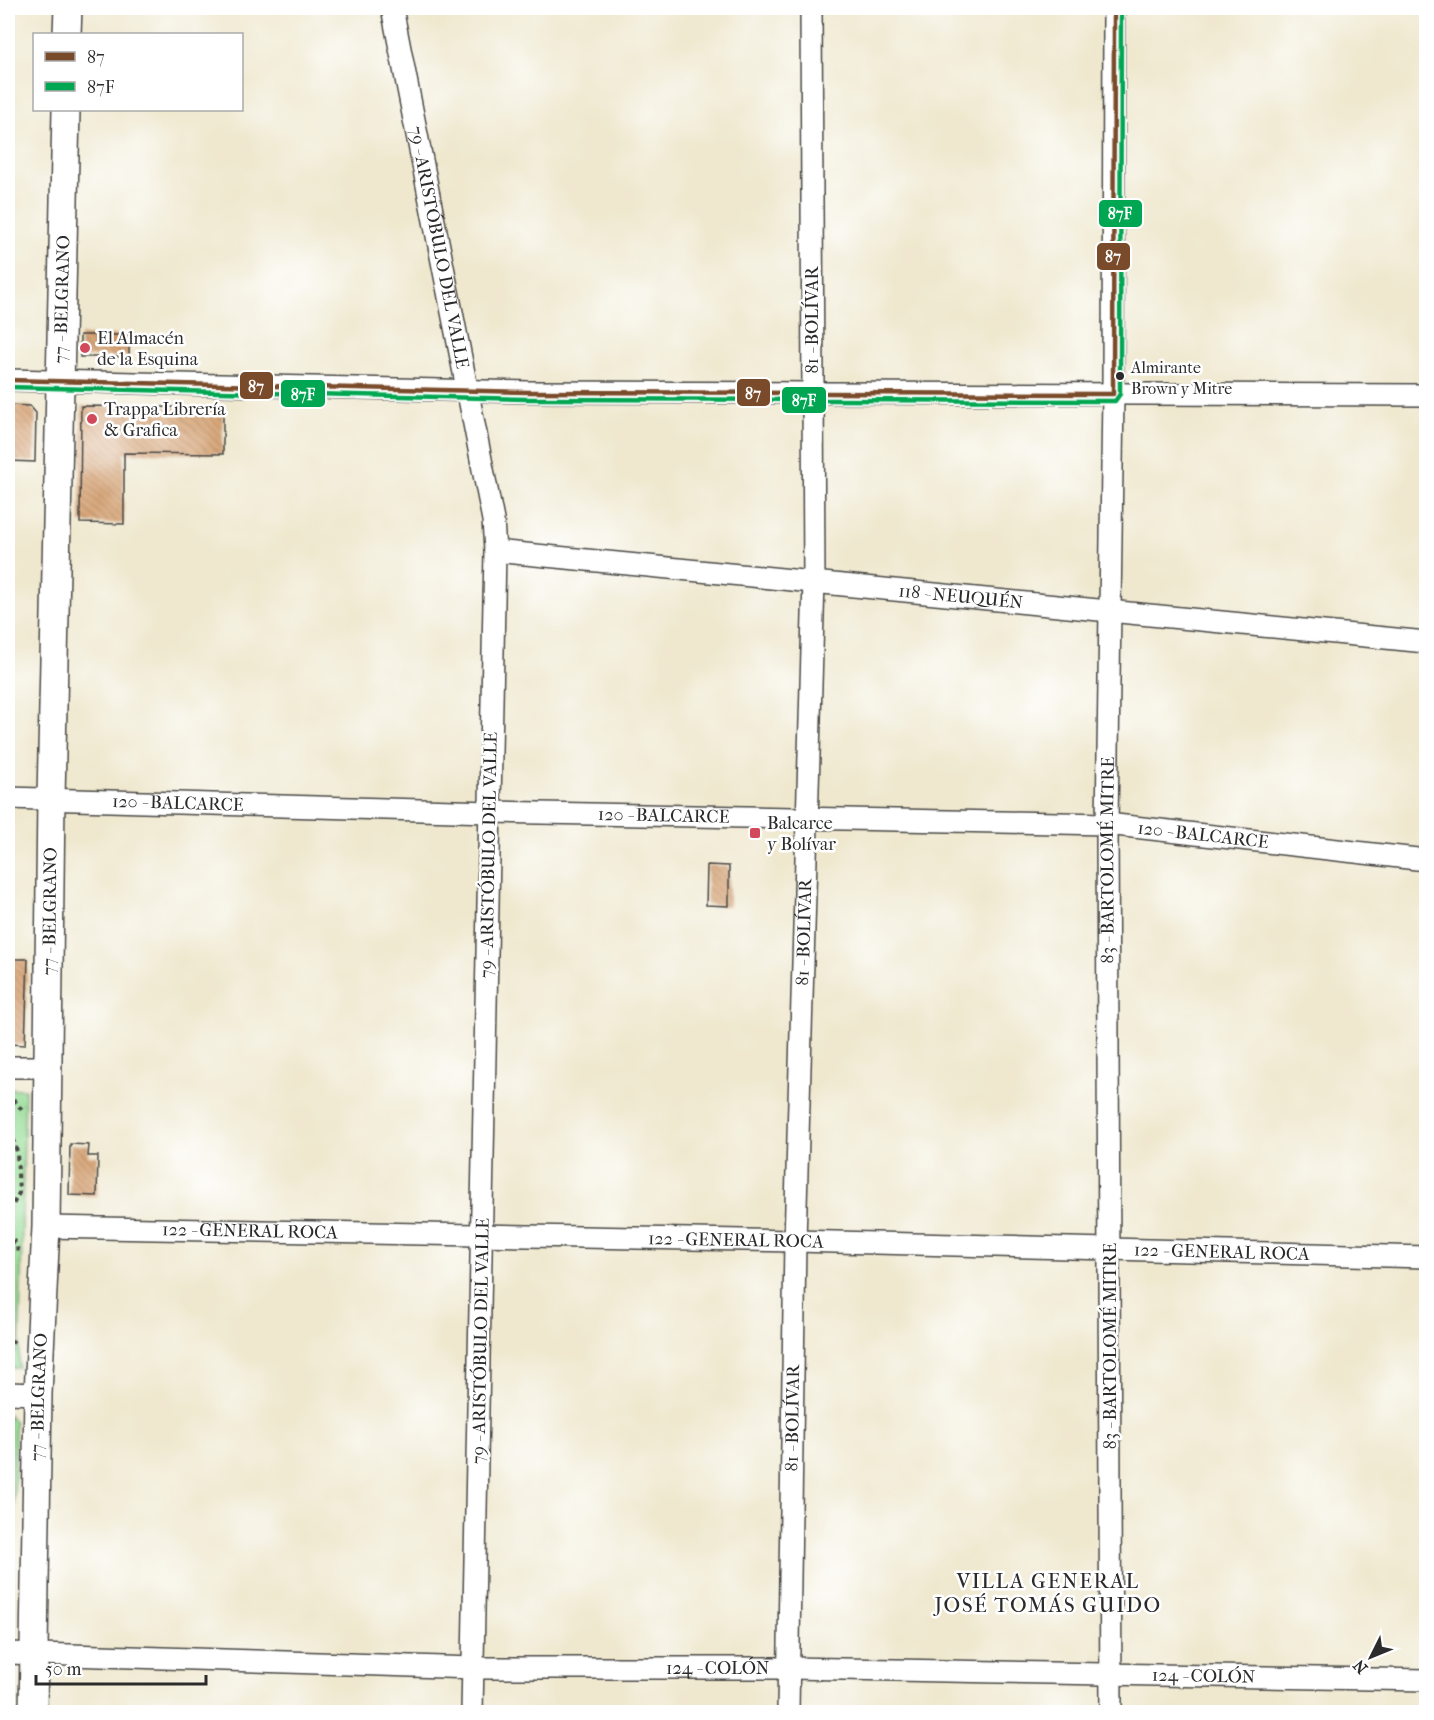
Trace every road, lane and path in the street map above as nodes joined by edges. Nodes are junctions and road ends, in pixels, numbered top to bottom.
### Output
1 (68, 8) edge
2 (392, 8) edge
3 (811, 8) edge
4 (1114, 8) edge
5 (67, 33) edge
6 (66, 111) edge
7 (8, 380) edge
8 (60, 381) junction
9 (468, 389) junction
10 (812, 394) junction
11 (1113, 394) junction
12 (1426, 395) edge
13 (495, 551) junction
14 (814, 581) junction
15 (1110, 611) junction
16 (1426, 642) edge
17 (8, 798) edge
18 (51, 798) junction
19 (490, 812) junction
20 (806, 818) junction
21 (1107, 824) junction
22 (1426, 860) edge
23 (8, 1067) edge
24 (48, 1067) junction
25 (8, 1121) edge
26 (8, 1214) edge
27 (46, 1227) junction
28 (484, 1237) junction
29 (795, 1240) junction
30 (1110, 1249) junction
31 (1426, 1257) edge
32 (8, 1393) edge
33 (38, 1394) junction
34 (21, 1654) edge
35 (474, 1668) junction
36 (790, 1668) junction
37 (1111, 1676) junction
38 (1426, 1680) edge
39 (33, 1713) edge
40 (472, 1713) edge
41 (788, 1713) edge
42 (1111, 1713) edge

1 - 5 street
2 - 9 street, 79 - ARISTÓBULO DEL VALLE
3 - 10 street, 81 - BOLÍVAR
4 - 11 street, 83 - BARTOLOMÉ MITRE
6 - 8 street, 77 - BELGRANO
7 - 8 street
8 - 9 street
8 - 18 street, 77 - BELGRANO
9 - 10 street
9 - 13 street, 79 - ARISTÓBULO DEL VALLE
10 - 11 street
10 - 14 street, 81 - BOLÍVAR
11 - 12 street
11 - 15 street, 83 - BARTOLOMÉ MITRE
13 - 14 street, 118 - NEUQUÉN
13 - 19 street, 79 - ARISTÓBULO DEL VALLE
14 - 15 street, 118 - NEUQUÉN
14 - 20 street, 81 - BOLÍVAR
15 - 16 street, 118 - NEUQUÉN
15 - 21 street, 83 - BARTOLOMÉ MITRE
17 - 18 street, 120 - BALCARCE
18 - 19 street, 120 - BALCARCE
18 - 24 street, 77 - BELGRANO
19 - 20 street, 120 - BALCARCE
19 - 28 street, 79 - ARISTÓBULO DEL VALLE
20 - 21 street, 120 - BALCARCE
20 - 29 street, 81 - BOLÍVAR
21 - 22 street, 120 - BALCARCE
21 - 30 street, 83 - BARTOLOMÉ MITRE
23 - 24 street
24 - 27 street, 77 - BELGRANO
25 - 26 path
27 - 28 street, 122 - GENERAL ROCA
27 - 33 street, 77 - BELGRANO
28 - 29 street, 122 - GENERAL ROCA
28 - 35 street, 79 - ARISTÓBULO DEL VALLE
29 - 30 street, 122 - GENERAL ROCA
29 - 36 street, 81 - BOLÍVAR
30 - 31 street, 122 - GENERAL ROCA
30 - 37 street, 83 - BARTOLOMÉ MITRE
32 - 33 street
33 - 34 street, 77 - BELGRANO
34 - 35 street, 124 - COLÓN
34 - 39 street, 77 - BELGRANO
35 - 36 street, 124 - COLÓN
35 - 40 street, 79 - ARISTÓBULO DEL VALLE
36 - 37 street, 124 - COLÓN
36 - 41 street, 81 - BOLÍVAR
37 - 38 street, 124 - COLÓN
37 - 42 street, 83 - BARTOLOMÉ MITRE

